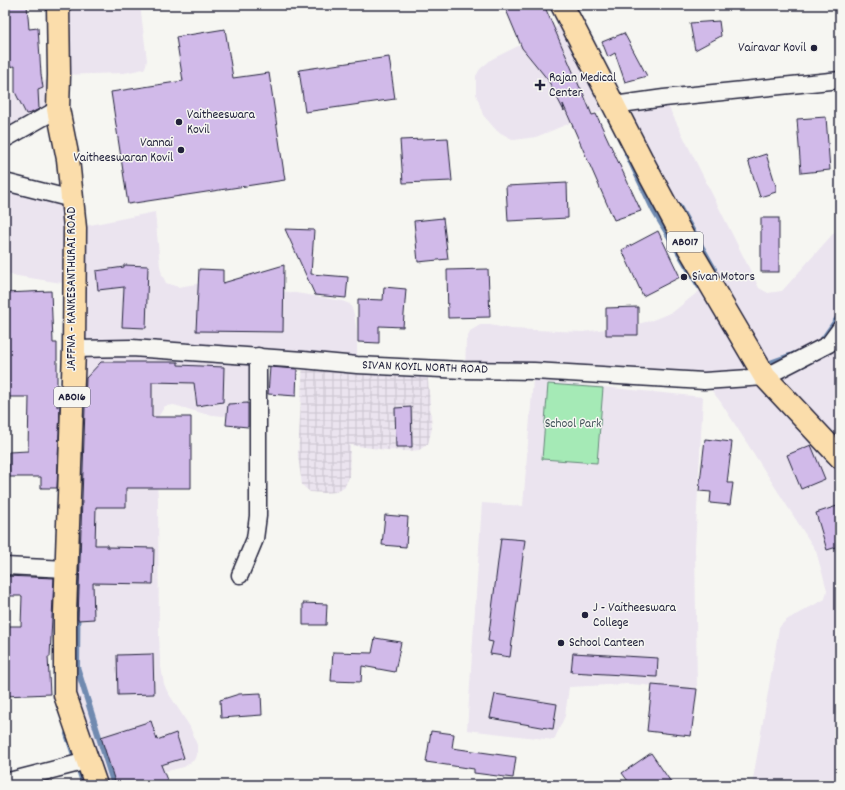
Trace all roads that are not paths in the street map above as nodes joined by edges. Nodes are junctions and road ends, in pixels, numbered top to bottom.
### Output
1 (58, 5) edge
2 (562, 5) edge
3 (840, 80) edge
4 (614, 105) junction
5 (58, 109) junction
6 (5, 139) edge
7 (5, 182) edge
8 (72, 199) junction
9 (840, 329) edge
10 (835, 345) edge
11 (80, 349) junction
12 (258, 356) junction
13 (765, 377) junction
14 (840, 457) edge
15 (5, 566) edge
16 (67, 569) junction
17 (240, 575) dead end
18 (87, 761) junction
19 (5, 782) edge
20 (96, 785) edge

1 - 5 main road, JAFFNA - KANKESANTHURAI ROAD / AB016
2 - 4 main road, AB017
3 - 4 street
4 - 13 main road, AB017
5 - 6 street
5 - 8 main road, JAFFNA - KANKESANTHURAI ROAD / AB016
7 - 8 street
8 - 11 main road, JAFFNA - KANKESANTHURAI ROAD / AB016
9 - 10 street
10 - 13 street
11 - 12 street, SIVAN KOYIL NORTH ROAD
11 - 16 main road, JAFFNA - KANKESANTHURAI ROAD / AB016
12 - 13 street, SIVAN KOYIL NORTH ROAD
12 - 17 street
13 - 14 main road, AB017
15 - 16 street
16 - 18 main road, JAFFNA - KANKESANTHURAI ROAD / AB016
18 - 19 street
18 - 20 main road, JAFFNA - KANKESANTHURAI ROAD / AB016

